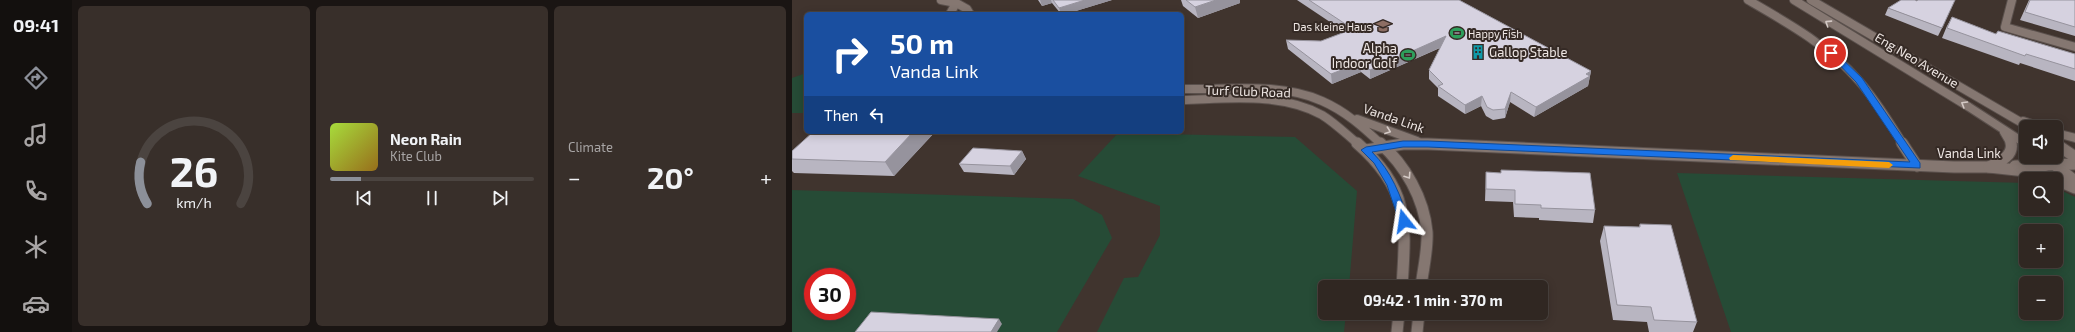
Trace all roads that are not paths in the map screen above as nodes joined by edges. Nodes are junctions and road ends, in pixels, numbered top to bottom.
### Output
1 (941, 0) edge
2 (1748, 0) edge
3 (1794, 0) edge
4 (1812, 0) edge
5 (2012, 0) edge
6 (953, 2) edge
7 (950, 12) edge
8 (969, 12) edge
9 (2075, 47) edge
10 (1184, 89) edge
11 (1184, 100) edge
12 (1351, 117) junction
13 (2016, 119) junction
14 (2019, 120) edge
15 (2019, 121) edge
16 (1998, 124) junction
17 (2063, 135) edge
18 (2075, 138) edge
19 (2019, 139) edge
20 (1428, 144) junction
21 (1383, 146) junction
22 (2063, 149) edge
23 (1366, 150) junction
24 (2075, 157) edge
25 (2075, 164) edge
26 (2056, 165) junction
27 (1917, 166) junction
28 (1989, 167) junction
29 (2035, 172) edge
30 (2075, 181) edge
31 (2063, 183) edge
32 (2075, 188) edge
33 (1402, 280) edge
34 (1422, 280) edge
35 (1398, 320) edge
36 (1418, 320) edge
37 (1397, 332) edge
38 (1417, 332) edge

1 - 6 street
2 - 27 street
16 -> 3 street, Eng Neo Avenue
4 - 13 street, Eng Neo Avenue
5 - 9 street
6 - 7 street
6 - 8 street
10 - 12 street, Turf Club Road
11 - 23 street, Turf Club Road
12 -> 20 street, Vanda Link
12 - 21 street, Turf Club Road
13 - 14 street
13 - 15 street, Eng Neo Avenue
16 - 19 street, Eng Neo Avenue
16 - 28 street
17 - 18 street
20 - 21 street, Vanda Link
20 - 27 street, Vanda Link
21 - 23 street, Vanda Link
21 -> 34 street, Turf Club Road
22 - 24 street
23 - 33 street, Turf Club Road
25 - 26 street, Vanda Link
26 - 28 street, Vanda Link
26 - 30 street
27 - 28 street, Vanda Link
28 - 29 street
31 - 32 street
35 - 37 street
36 - 38 street

